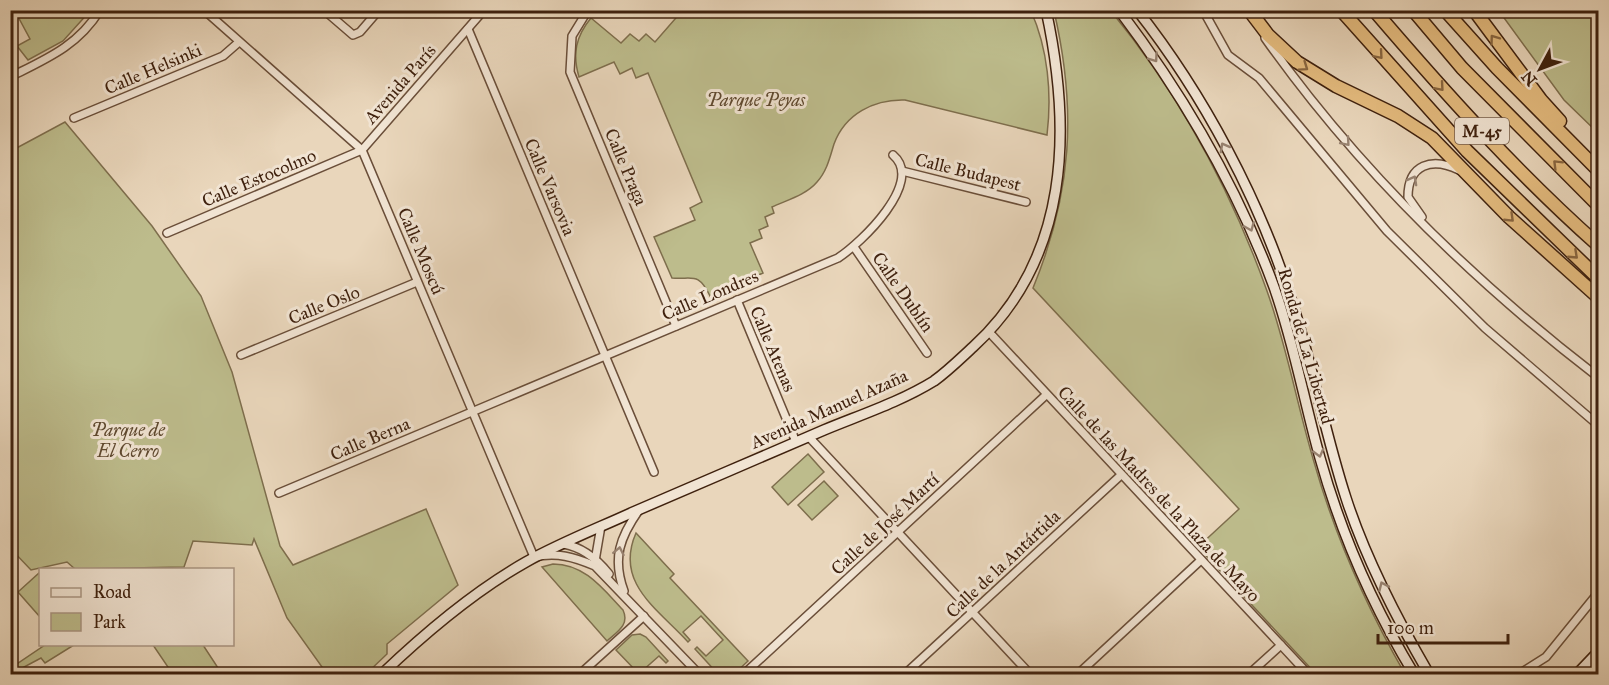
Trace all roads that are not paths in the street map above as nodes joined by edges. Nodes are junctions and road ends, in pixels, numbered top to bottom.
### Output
1 (100, 10) edge
2 (204, 10) edge
3 (324, 10) edge
4 (379, 10) edge
5 (484, 10) edge
6 (588, 10) edge
7 (1046, 10) edge
8 (1119, 10) edge
9 (1137, 10) edge
10 (1203, 10) edge
11 (1249, 10) edge
12 (1341, 10) edge
13 (1374, 10) edge
14 (1413, 10) edge
15 (1445, 10) edge
16 (1474, 10) edge
17 (468, 30) junction
18 (239, 42) junction
19 (10, 77) edge
20 (75, 118) dead end
21 (362, 150) junction
22 (893, 155) dead end
23 (1599, 163) edge
24 (1599, 170) edge
25 (902, 171) junction
26 (1484, 190) junction
27 (1026, 202) dead end
28 (1599, 205) edge
29 (167, 233) dead end
30 (1445, 244) junction
31 (1599, 245) edge
32 (854, 248) junction
33 (1599, 278) edge
34 (417, 282) junction
35 (1599, 297) edge
36 (736, 300) junction
37 (676, 326) junction
38 (989, 332) junction
39 (927, 353) dead end
40 (241, 355) dead end
41 (605, 356) junction
42 (1599, 377) edge
43 (1046, 395) junction
44 (473, 412) junction
45 (1599, 425) edge
46 (809, 437) junction
47 (796, 442) junction
48 (654, 472) dead end
49 (1121, 475) junction
50 (279, 493) dead end
51 (639, 510) junction
52 (601, 526) junction
53 (897, 532) junction
54 (563, 544) junction
55 (596, 557) junction
56 (534, 558) junction
57 (1201, 560) junction
58 (595, 567) junction
59 (614, 584) junction
60 (1599, 593) edge
61 (625, 596) junction
62 (972, 613) junction
63 (644, 616) junction
64 (1281, 645) junction
65 (1599, 652) edge
66 (1599, 670) edge
67 (382, 675) edge
68 (580, 675) edge
69 (699, 675) edge
70 (744, 675) edge
71 (905, 675) edge
72 (1030, 675) edge
73 (1078, 675) edge
74 (1249, 675) edge
75 (1308, 675) edge
76 (1414, 675) edge
77 (1430, 675) edge
78 (1519, 675) edge
79 (1577, 675) edge
80 (1595, 675) edge

1 - 19 street
2 - 18 street, Calle Moscú
3 - 4 street
5 - 17 street, Avenida París
6 - 37 street, Calle Praga
7 - 38 main road, Avenida Manuel Azaña
8 -> 76 main road, Ronda de La Libertad
77 -> 9 main road, Ronda de La Libertad
10 - 45 street
11 -> 26 highway
11 -> 30 street
12 -> 33 highway
13 -> 31 highway, M-45
28 -> 14 highway, M-45
15 - 24 highway
23 -> 16 highway
17 - 21 street, Avenida París
17 - 41 street, Calle Varsovia
18 - 20 street, Calle Helsinki
18 - 21 street, Calle Moscú
21 - 29 street, Calle Estocolmo
21 - 34 street, Calle Moscú
22 - 25 street
25 - 27 street, Calle Budapest
25 - 32 street, Calle Londres
30 -> 26 street
26 -> 35 highway
30 - 42 street
32 - 36 street, Calle Londres
32 - 39 street, Calle Dublín
34 - 40 street, Calle Oslo
34 - 44 street, Calle Moscú
36 - 37 street, Calle Londres
36 - 47 street, Calle Atenas
37 - 41 street, Calle Londres
38 - 43 street, Calle de las Madres de la Plaza de Mayo
38 - 46 main road, Avenida Manuel Azaña
41 - 44 street, Calle Londres
41 - 48 street, Calle Varsovia
43 - 49 street, Calle de las Madres de la Plaza de Mayo
43 - 53 street, Calle de José Martí
44 - 50 street, Calle Berna
44 - 56 street, Calle Moscú
46 - 47 main road, Avenida Manuel Azaña
46 - 53 street
47 - 51 main road, Avenida Manuel Azaña
49 - 57 street, Calle de las Madres de la Plaza de Mayo
49 - 62 street, Calle de la Antártida
51 - 52 main road, Avenida Manuel Azaña
61 -> 51 street
52 - 54 main road, Avenida Manuel Azaña
52 - 55 street
53 - 62 street
53 - 70 street, Calle de José Martí
54 - 55 street
54 - 56 main road, Avenida Manuel Azaña
55 - 58 street
55 - 59 street
56 - 58 street
56 - 67 main road, Avenida Manuel Azaña
57 - 64 street, Calle de las Madres de la Plaza de Mayo
57 - 73 street
58 - 59 street
59 - 61 street
60 - 78 street
61 - 63 street
62 - 71 street, Calle de la Antártida
62 - 72 street
63 - 68 street
63 - 69 street
64 - 74 street
64 - 75 street, Calle de las Madres de la Plaza de Mayo
65 - 79 main road
66 - 80 main road

